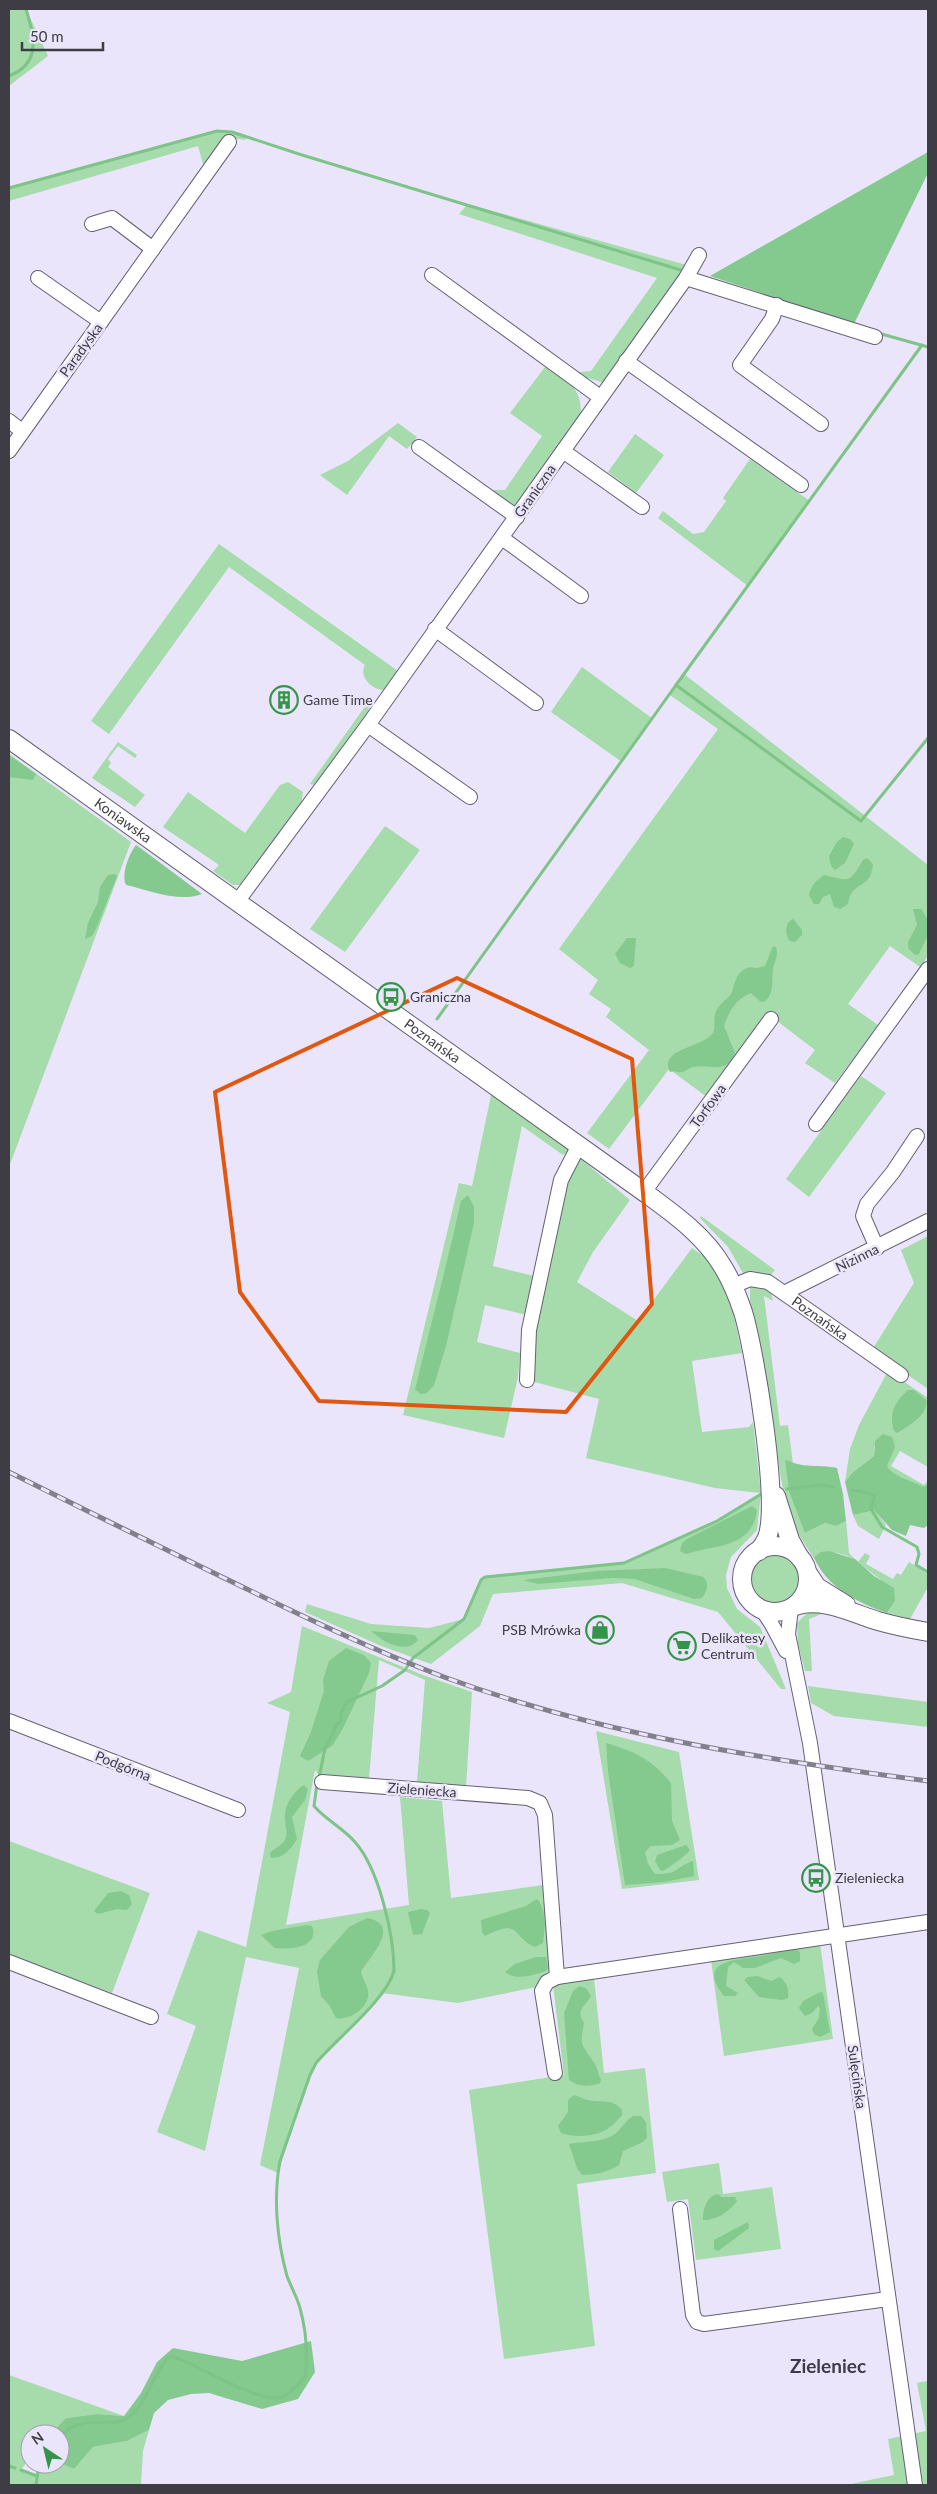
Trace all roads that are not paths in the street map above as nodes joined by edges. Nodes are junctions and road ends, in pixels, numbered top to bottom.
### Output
1 (229, 142) dead end
2 (92, 224) dead end
3 (153, 249) junction
4 (699, 255) dead end
5 (432, 275) dead end
6 (38, 278) dead end
7 (686, 278) junction
8 (777, 305) junction
9 (101, 322) junction
10 (875, 337) dead end
11 (626, 361) junction
12 (600, 397) junction
13 (9, 422) edge
14 (821, 424) dead end
15 (22, 431) junction
16 (419, 447) dead end
17 (9, 450) edge
18 (563, 451) junction
19 (801, 485) dead end
20 (642, 507) dead end
21 (516, 518) junction
22 (502, 538) junction
23 (581, 596) dead end
24 (435, 629) junction
25 (536, 703) dead end
26 (368, 725) junction
27 (9, 739) edge
28 (470, 797) dead end
29 (237, 902) junction
30 (928, 969) edge
31 (771, 1019) dead end
32 (816, 1124) dead end
33 (917, 1136) dead end
34 (579, 1145) junction
35 (644, 1192) junction
36 (928, 1221) edge
37 (877, 1248) junction
38 (733, 1286) junction
39 (784, 1293) junction
40 (901, 1375) dead end
41 (527, 1380) dead end
42 (770, 1474) junction
43 (759, 1551) junction
44 (805, 1568) junction
45 (793, 1607) junction
46 (761, 1608) junction
47 (878, 1620) junction
48 (928, 1632) edge
49 (794, 1670) junction
50 (9, 1721) edge
51 (322, 1782) dead end
52 (238, 1810) dead end
53 (928, 1922) edge
54 (837, 1935) junction
55 (9, 1962) edge
56 (557, 1977) junction
57 (151, 2017) dead end
58 (555, 2073) dead end
59 (680, 2209) dead end
60 (888, 2299) junction
61 (915, 2485) edge

1 - 3 street, Paradyska
2 - 3 street
3 - 9 street, Paradyska
4 - 7 street, Graniczna
5 - 12 street
6 - 9 street
7 - 8 street
7 - 11 street, Graniczna
8 - 10 street
8 - 14 street
9 - 15 street, Paradyska
11 - 12 street, Graniczna
11 - 19 street
12 - 18 street, Graniczna
13 - 15 street
15 - 17 street, Paradyska
16 - 21 street
18 - 20 street
18 - 21 street, Graniczna
21 - 22 street, Graniczna
22 - 23 street
22 - 24 street, Graniczna
24 - 25 street
24 - 26 street, Graniczna
26 - 28 street
26 - 29 street, Graniczna
27 - 29 main road, Koniawska
29 - 34 main road, Poznańska
30 - 32 street
31 - 35 street, Torfowa
33 - 37 street
34 - 35 main road, Poznańska
34 - 41 street
35 - 38 main road, Poznańska
36 - 37 street, Nizinna
37 - 39 street, Nizinna
38 - 39 street, Poznańska
38 - 42 main road, Poznańska
39 - 40 street, Poznańska
42 - 43 main road, Poznańska
42 - 44 main road, Poznańska
43 - 44 main road
43 - 46 main road
44 - 45 main road
44 - 47 main road, Poznańska
45 - 46 main road
45 - 47 main road, Poznańska
45 - 49 street, Sulęcińska
46 - 49 street, Sulęcińska
47 - 48 main road, Poznańska
49 - 54 street, Sulęcińska
50 - 52 street, Podgórna
51 - 56 street, Zieleniecka
53 - 54 street
54 - 56 street
54 - 60 street, Sulęcińska
55 - 57 street
56 - 58 street
59 - 60 street
60 - 61 street, Sulęcińska

